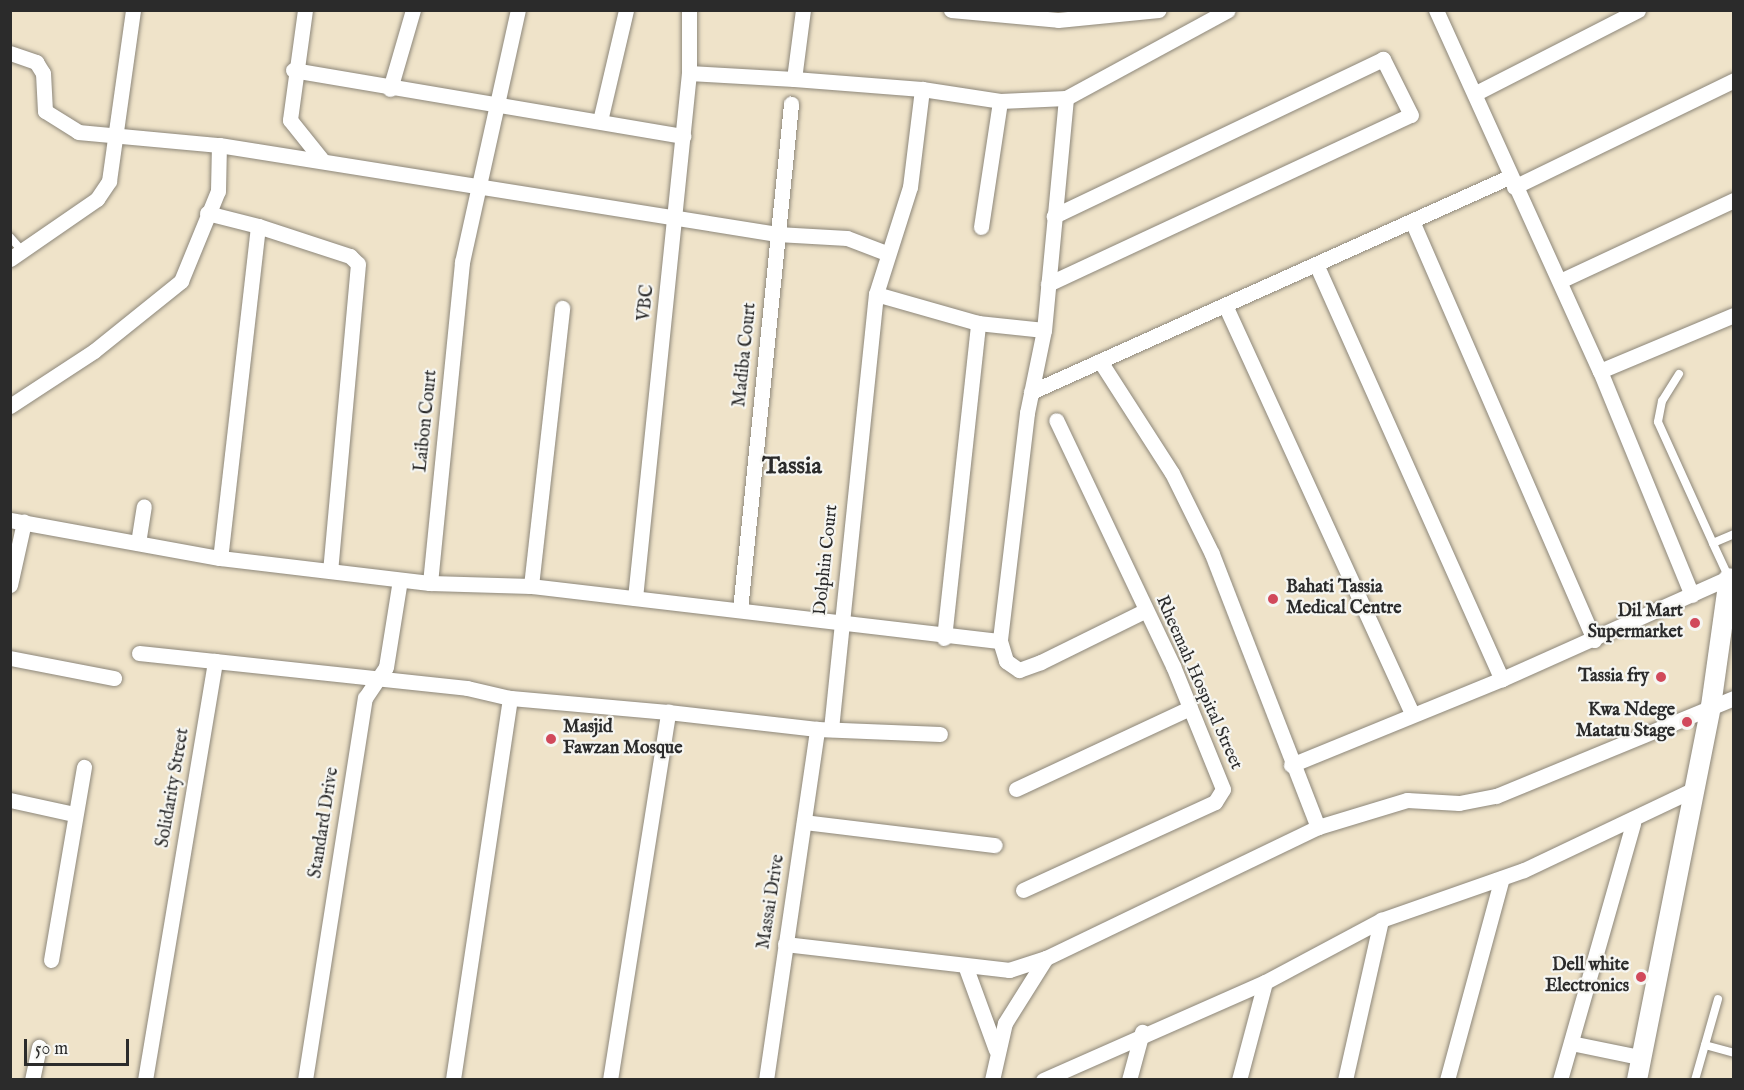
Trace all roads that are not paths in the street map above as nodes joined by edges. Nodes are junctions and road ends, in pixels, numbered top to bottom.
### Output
1 (134, 10) edge
2 (305, 10) edge
3 (413, 10) edge
4 (518, 10) edge
5 (626, 10) edge
6 (689, 10) edge
7 (802, 10) edge
8 (951, 10) edge
9 (1228, 10) edge
10 (1436, 10) edge
11 (1638, 10) edge
12 (1156, 11) edge
13 (1058, 16) edge
14 (10, 53) edge
15 (293, 70) junction
16 (689, 74) junction
17 (794, 79) junction
18 (1734, 80) edge
19 (922, 89) junction
20 (390, 90) junction
21 (1476, 93) junction
22 (1066, 98) junction
23 (1000, 101) junction
24 (494, 104) junction
25 (791, 104) dead end
26 (600, 122) junction
27 (683, 136) junction
28 (113, 138) junction
29 (219, 146) junction
30 (322, 160) junction
31 (1512, 182) junction
32 (480, 189) junction
33 (1734, 200) edge
34 (207, 213) junction
35 (1054, 216) junction
36 (676, 217) junction
37 (1412, 221) junction
38 (258, 226) junction
39 (981, 227) dead end
40 (777, 234) junction
41 (10, 237) edge
42 (886, 253) junction
43 (16, 255) edge
44 (1316, 264) junction
45 (1560, 281) junction
46 (1048, 284) junction
47 (876, 294) junction
48 (1225, 305) junction
49 (562, 308) dead end
50 (1734, 315) edge
51 (978, 323) junction
52 (1044, 330) junction
53 (1100, 361) junction
54 (1600, 371) junction
55 (1679, 374) dead end
56 (1031, 392) junction
57 (10, 406) edge
58 (1056, 420) dead end
59 (144, 506) dead end
60 (17, 521) edge
61 (1734, 534) edge
62 (138, 543) junction
63 (1713, 543) junction
64 (220, 558) junction
65 (330, 569) junction
66 (1731, 577) edge
67 (400, 580) junction
68 (430, 583) junction
69 (10, 585) edge
70 (531, 586) junction
71 (1692, 595) junction
72 (635, 598) junction
73 (740, 610) junction
74 (1144, 611) junction
75 (840, 622) junction
76 (944, 638) junction
77 (1594, 640) junction
78 (1000, 641) junction
79 (139, 653) dead end
80 (10, 658) edge
81 (215, 661) junction
82 (114, 678) dead end
83 (374, 680) junction
84 (1503, 680) junction
85 (510, 698) junction
86 (1734, 698) edge
87 (1711, 706) junction
88 (1190, 708) junction
89 (668, 712) junction
90 (1411, 712) junction
91 (824, 729) junction
92 (940, 734) dead end
93 (1291, 765) junction
94 (84, 767) dead end
95 (1016, 789) dead end
96 (1690, 791) junction
97 (10, 800) edge
98 (74, 814) junction
99 (804, 822) junction
100 (1633, 823) junction
101 (1318, 827) junction
102 (995, 845) dead end
103 (1502, 878) junction
104 (1023, 890) dead end
105 (1382, 920) junction
106 (785, 944) junction
107 (1046, 958) junction
108 (51, 960) dead end
109 (966, 968) junction
110 (1265, 982) junction
111 (1718, 999) dead end
112 (1142, 1032) junction
113 (1571, 1043) junction
114 (1705, 1045) junction
115 (39, 1047) dead end
116 (996, 1052) junction
117 (1734, 1053) edge
118 (1640, 1057) junction
119 (32, 1080) edge
120 (145, 1080) edge
121 (304, 1080) edge
122 (453, 1080) edge
123 (610, 1080) edge
124 (766, 1080) edge
125 (992, 1080) edge
126 (1043, 1080) edge
127 (1129, 1080) edge
128 (1239, 1080) edge
129 (1345, 1080) edge
130 (1447, 1080) edge
131 (1560, 1080) edge
132 (1637, 1080) edge
133 (1695, 1080) edge

1 - 28 street
2 - 15 street
3 - 20 street
4 - 24 street, Laibon Court
5 - 26 street
6 - 16 street, VBC
7 - 17 street
8 - 13 street
9 - 22 street
10 - 21 street
11 - 21 street
12 - 13 street
14 - 28 street
15 - 20 street
15 - 30 street
16 - 17 street
16 - 27 street, VBC
17 - 19 street
18 - 31 street
19 - 23 street
19 - 42 street, Dolphin Court
20 - 24 street
21 - 31 street
22 - 23 street
22 - 35 street
23 - 39 street
24 - 26 street
24 - 32 street, Laibon Court
25 - 40 street, Madiba Court
26 - 27 street
27 - 36 street, VBC
28 - 29 street
28 - 43 street
29 - 30 street
29 - 34 street
30 - 32 street
31 - 37 street
31 - 45 street
32 - 36 street
32 - 68 street, Laibon Court
33 - 45 street
34 - 38 street
34 - 57 street
35 - 46 street
35 - 46 street
36 - 40 street
36 - 72 street, VBC
37 - 44 street
37 - 77 street
38 - 64 street
38 - 65 street
40 - 42 street
40 - 73 street, Madiba Court
41 - 43 lane
42 - 47 street, Dolphin Court
44 - 48 street
44 - 84 street
45 - 54 street
46 - 52 street
47 - 51 street
47 - 75 street, Dolphin Court
48 - 53 street
48 - 90 street
49 - 70 street
50 - 54 street
51 - 52 street
51 - 76 street
52 - 56 street
53 - 56 street
53 - 93 street
54 - 71 street
55 - 63 lane
56 - 78 street
58 - 74 street, Rheemah Hospital Street
59 - 62 street
60 - 62 street
60 - 69 street
61 - 63 lane
62 - 64 street
63 - 66 lane
64 - 65 street
65 - 67 street
66 - 71 street
66 - 87 street
67 - 68 street
67 - 83 street, Standard Drive
68 - 70 street
70 - 72 street
71 - 77 street
72 - 73 street
73 - 75 street
74 - 78 street
74 - 88 street, Rheemah Hospital Street
75 - 76 street
75 - 91 street, Dolphin Court
76 - 78 street
77 - 84 street
79 - 81 street
80 - 82 street
81 - 83 street
81 - 120 street, Solidarity Street
83 - 85 street
83 - 121 street, Standard Drive
84 - 90 street
85 - 89 street
85 - 122 street
86 - 87 street
87 - 96 street
87 - 101 street
88 - 95 street
88 - 104 street, Rheemah Hospital Street
89 - 91 street
89 - 123 street
90 - 93 street
91 - 92 street
91 - 99 street, Massai Drive
93 - 101 street
94 - 98 street
96 - 100 street
96 - 118 street
97 - 98 street
98 - 108 street
99 - 102 street
99 - 106 street, Massai Drive
100 - 103 street
100 - 113 street
101 - 107 street
103 - 105 street
103 - 130 street
105 - 110 street
105 - 129 street
106 - 109 street
106 - 124 street, Massai Drive
107 - 109 street
107 - 116 street
109 - 116 street
110 - 112 street
110 - 128 street
111 - 114 lane
112 - 126 street
112 - 127 street
113 - 118 street
113 - 131 street
114 - 117 lane
114 - 133 lane
115 - 119 street
116 - 125 street
118 - 132 street

